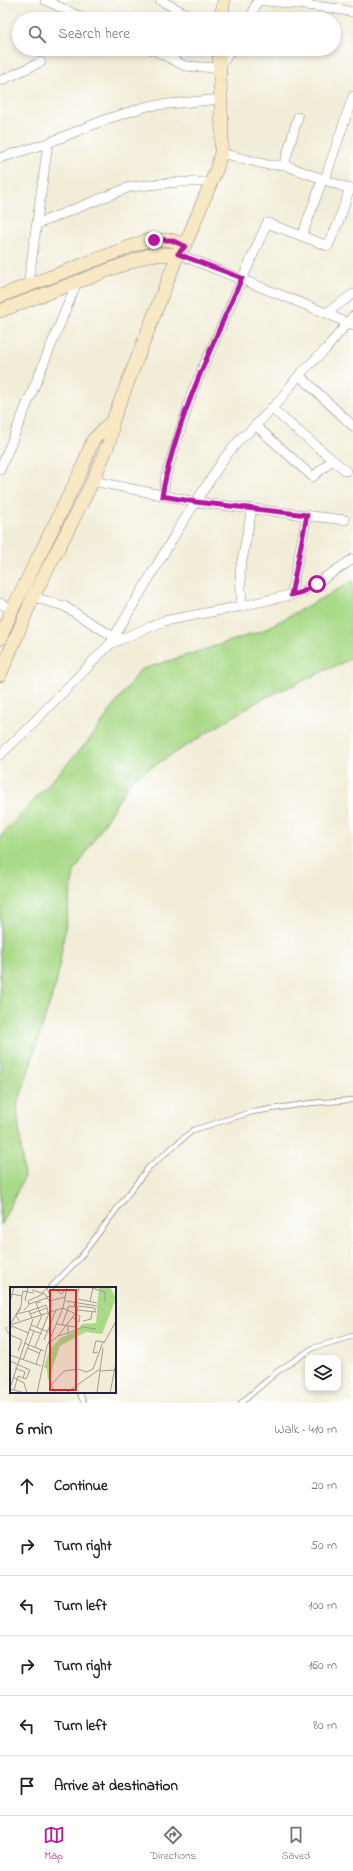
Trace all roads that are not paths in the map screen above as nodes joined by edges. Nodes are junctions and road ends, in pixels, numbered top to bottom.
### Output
1 (45, 0) edge
2 (160, 0) edge
3 (258, 0) edge
4 (222, 1) edge
5 (326, 4) edge
6 (70, 12) edge
7 (178, 12) edge
8 (221, 12) edge
9 (253, 12) edge
10 (353, 12) edge
11 (169, 56) edge
12 (219, 56) edge
13 (228, 56) edge
14 (41, 62) dead end
15 (220, 68) junction
16 (0, 81) edge
17 (353, 96) edge
18 (221, 99) junction
19 (298, 117) dead end
20 (48, 143) junction
21 (221, 153) junction
22 (0, 158) edge
23 (284, 165) junction
24 (324, 179) junction
25 (211, 182) junction
26 (351, 189) edge
27 (37, 224) junction
28 (302, 236) junction
29 (182, 250) junction
30 (242, 278) junction
31 (77, 282) junction
32 (28, 286) junction
33 (353, 294) edge
34 (0, 296) edge
35 (0, 311) edge
36 (326, 313) junction
37 (351, 322) edge
38 (299, 376) junction
39 (271, 408) junction
40 (113, 420) junction
41 (255, 425) junction
42 (353, 426) edge
43 (332, 460) junction
44 (0, 470) edge
45 (346, 471) dead end
46 (93, 481) junction
47 (162, 496) junction
48 (196, 502) junction
49 (252, 508) junction
50 (307, 515) junction
51 (345, 520) dead end
52 (353, 559) edge
53 (291, 595) junction
54 (33, 597) junction
55 (0, 603) edge
56 (242, 606) junction
57 (12, 610) junction
58 (0, 639) edge
59 (112, 641) junction
60 (0, 675) edge
61 (0, 754) edge
62 (353, 1100) edge
63 (51, 1287) edge
64 (353, 1336) edge
65 (79, 1393) edge
66 (84, 1403) edge
67 (242, 1403) edge

1 - 6 street
2 - 7 street
3 - 5 street
3 - 9 street
4 - 8 street
5 - 10 street
11 - 15 street
12 - 15 street
13 - 15 street
14 - 16 street
15 - 18 street
17 - 24 street
18 - 20 street
18 - 21 street
19 - 23 street
20 - 22 street
20 - 27 street
21 - 23 street
21 - 25 street
23 - 24 street
24 - 26 street
24 - 28 street
25 - 27 street
25 - 29 street
26 - 28 street
27 - 32 street
28 - 30 street
29 - 30 street
29 - 31 street
29 - 32 street
29 - 40 street
30 - 36 street
30 - 47 street
31 - 35 street
31 - 44 street
32 - 34 street
33 - 36 street
36 - 37 street
37 - 38 street
38 - 39 street
38 - 42 street
39 - 41 street
39 - 43 street
40 - 46 street
40 - 57 street
41 - 43 street
41 - 48 street
43 - 45 street
46 - 47 street
46 - 54 street
47 - 48 street
48 - 49 street
48 - 59 street
49 - 50 street
49 - 56 street
50 - 51 street
50 - 53 street
52 - 53 street
53 - 56 street
54 - 59 street
54 - 60 street
55 - 57 street
56 - 59 street
57 - 58 street
59 - 61 street
62 - 63 lane
64 - 67 lane
65 - 66 lane

